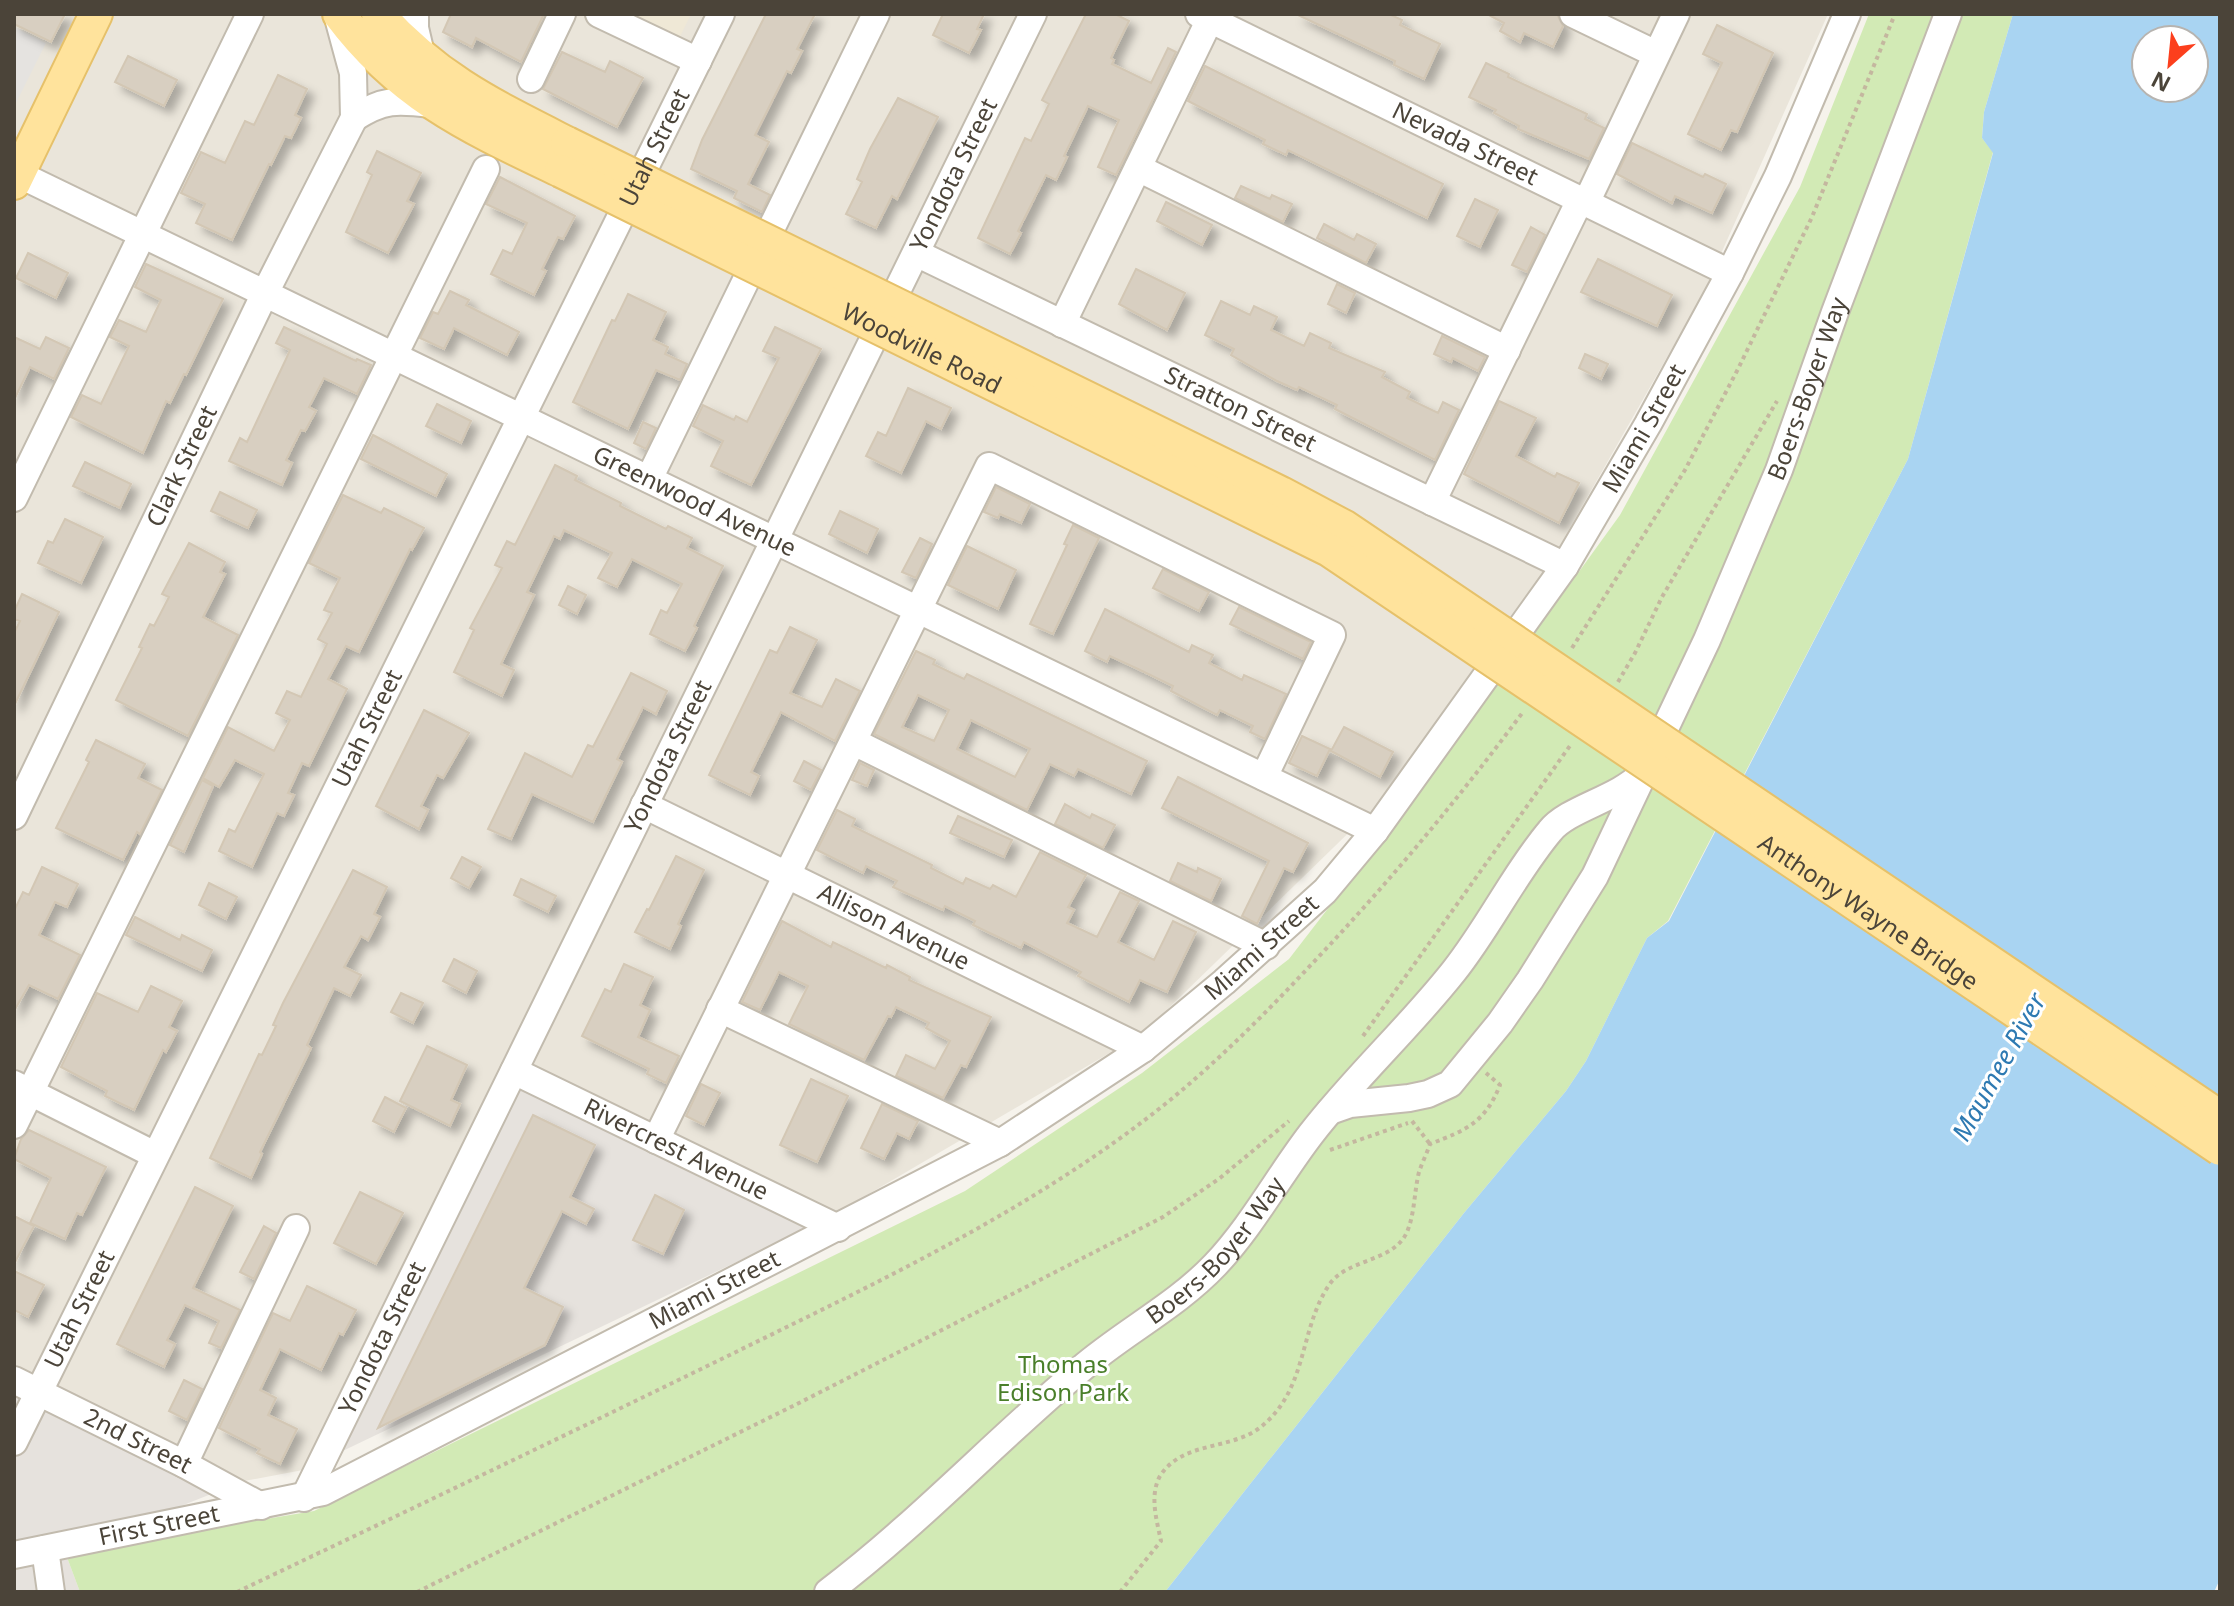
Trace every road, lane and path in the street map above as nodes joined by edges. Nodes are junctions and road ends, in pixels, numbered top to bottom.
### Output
1 (96, 14) edge
2 (250, 14) edge
3 (338, 14) edge
4 (378, 14) edge
5 (415, 14) edge
6 (562, 14) edge
7 (599, 14) edge
8 (721, 14) edge
9 (876, 14) edge
10 (1033, 14) edge
11 (1573, 14) edge
12 (1676, 14) edge
13 (1847, 14) edge
14 (1948, 14) edge
15 (1202, 15) edge
16 (1656, 54) junction
17 (422, 58) junction
18 (698, 61) junction
19 (531, 79) dead end
20 (431, 104) junction
21 (354, 118) junction
22 (564, 157) junction
23 (1138, 168) junction
24 (486, 169) dead end
25 (15, 176) edge
26 (1583, 201) junction
27 (143, 234) junction
28 (916, 253) junction
29 (1730, 273) junction
30 (265, 293) junction
31 (1062, 324) junction
32 (1507, 350) junction
33 (394, 356) junction
34 (520, 417) junction
35 (649, 479) junction
36 (14, 498) edge
37 (1432, 502) junction
38 (775, 540) junction
39 (1565, 566) junction
40 (919, 610) junction
41 (1523, 662) junction
42 (854, 742) junction
43 (1653, 758) junction
44 (1264, 777) junction
45 (644, 805) junction
46 (14, 816) edge
47 (1375, 831) junction
48 (788, 875) junction
49 (1266, 946) junction
50 (720, 1009) junction
51 (1143, 1049) junction
52 (1481, 1070) dead end
53 (514, 1071) junction
54 (22, 1088) edge
55 (1330, 1111) junction
56 (2220, 1117) edge
57 (14, 1125) edge
58 (656, 1140) junction
59 (1000, 1143) junction
60 (1430, 1144) junction
61 (2220, 1149) edge
62 (1324, 1153) dead end
63 (155, 1155) junction
64 (296, 1228) dead end
65 (838, 1228) junction
66 (14, 1380) edge
67 (38, 1392) junction
68 (14, 1442) edge
69 (184, 1464) junction
70 (304, 1498) junction
71 (261, 1506) junction
72 (45, 1549) junction
73 (14, 1555) edge
74 (51, 1592) edge
75 (828, 1592) edge
76 (1120, 1592) edge

1 - 25 main road
2 - 27 street
3 - 20 main road, Woodville Road
3 - 21 street, Clark Street
4 - 17 main road, Woodville Road
5 - 17 street
6 - 19 street
7 - 18 street
8 - 18 street, Utah Street
9 - 35 street
10 - 28 street, Yondota Street
11 - 16 street
12 - 16 street
13 - 29 street, Miami Street
14 - 43 street, Boers-Boyer Way
15 - 23 street
15 - 26 street, Nevada Street
16 - 26 street
17 - 22 main road, Woodville Road
18 - 34 street, Utah Street
20 - 21 street
20 - 22 main road, Woodville Road
21 - 30 street, Clark Street
22 - 41 main road, Woodville Road, bridge
23 - 31 street
23 - 32 street
24 - 33 street
25 - 27 street, Greenwood Avenue
26 - 29 street, Nevada Street
26 - 32 street
27 - 30 street, Greenwood Avenue
27 - 36 street
28 - 31 street, Stratton Street
28 - 38 street, Yondota Street
29 - 39 street, Miami Street
30 - 33 street, Greenwood Avenue
30 - 46 street, Clark Street
31 - 37 street, Stratton Street
32 - 37 street
33 - 34 street, Greenwood Avenue
33 - 54 street
34 - 35 street, Greenwood Avenue
34 - 63 street, Utah Street
35 - 38 street, Greenwood Avenue
37 - 39 street, Stratton Street
38 - 40 street, Greenwood Avenue
38 - 45 street, Yondota Street
39 - 47 street, Miami Street
40 - 42 street
40 - 44 street, Greenwood Avenue
40 - 44 street
41 - 56 main road, Anthony Wayne Bridge, bridge
41 - 61 main road, Anthony Wayne Bridge, bridge
42 - 48 street
42 - 49 street
43 - 55 street, Boers-Boyer Way
43 - 55 street, Boers-Boyer Way
44 - 47 street, Greenwood Avenue
45 - 48 street, Allison Avenue
45 - 53 street, Yondota Street
47 - 49 street, Miami Street
48 - 50 street
48 - 51 street, Allison Avenue
49 - 51 street, Miami Street
50 - 58 street
50 - 59 street
51 - 59 street, Miami Street
52 - 60 path
53 - 58 street, Rivercrest Avenue
53 - 70 street, Yondota Street
54 - 57 street
54 - 63 street
55 - 75 street, Boers-Boyer Way
58 - 65 street, Rivercrest Avenue
59 - 65 street, Miami Street
60 - 62 path
60 - 76 path
63 - 67 street, Utah Street
64 - 69 street
65 - 70 street, Miami Street
66 - 67 street, 2nd Street
67 - 68 street, Utah Street
67 - 69 street, 2nd Street
69 - 71 street, 2nd Street
70 - 71 street, First Street
71 - 72 street, First Street
72 - 73 street, First Street
72 - 74 street

